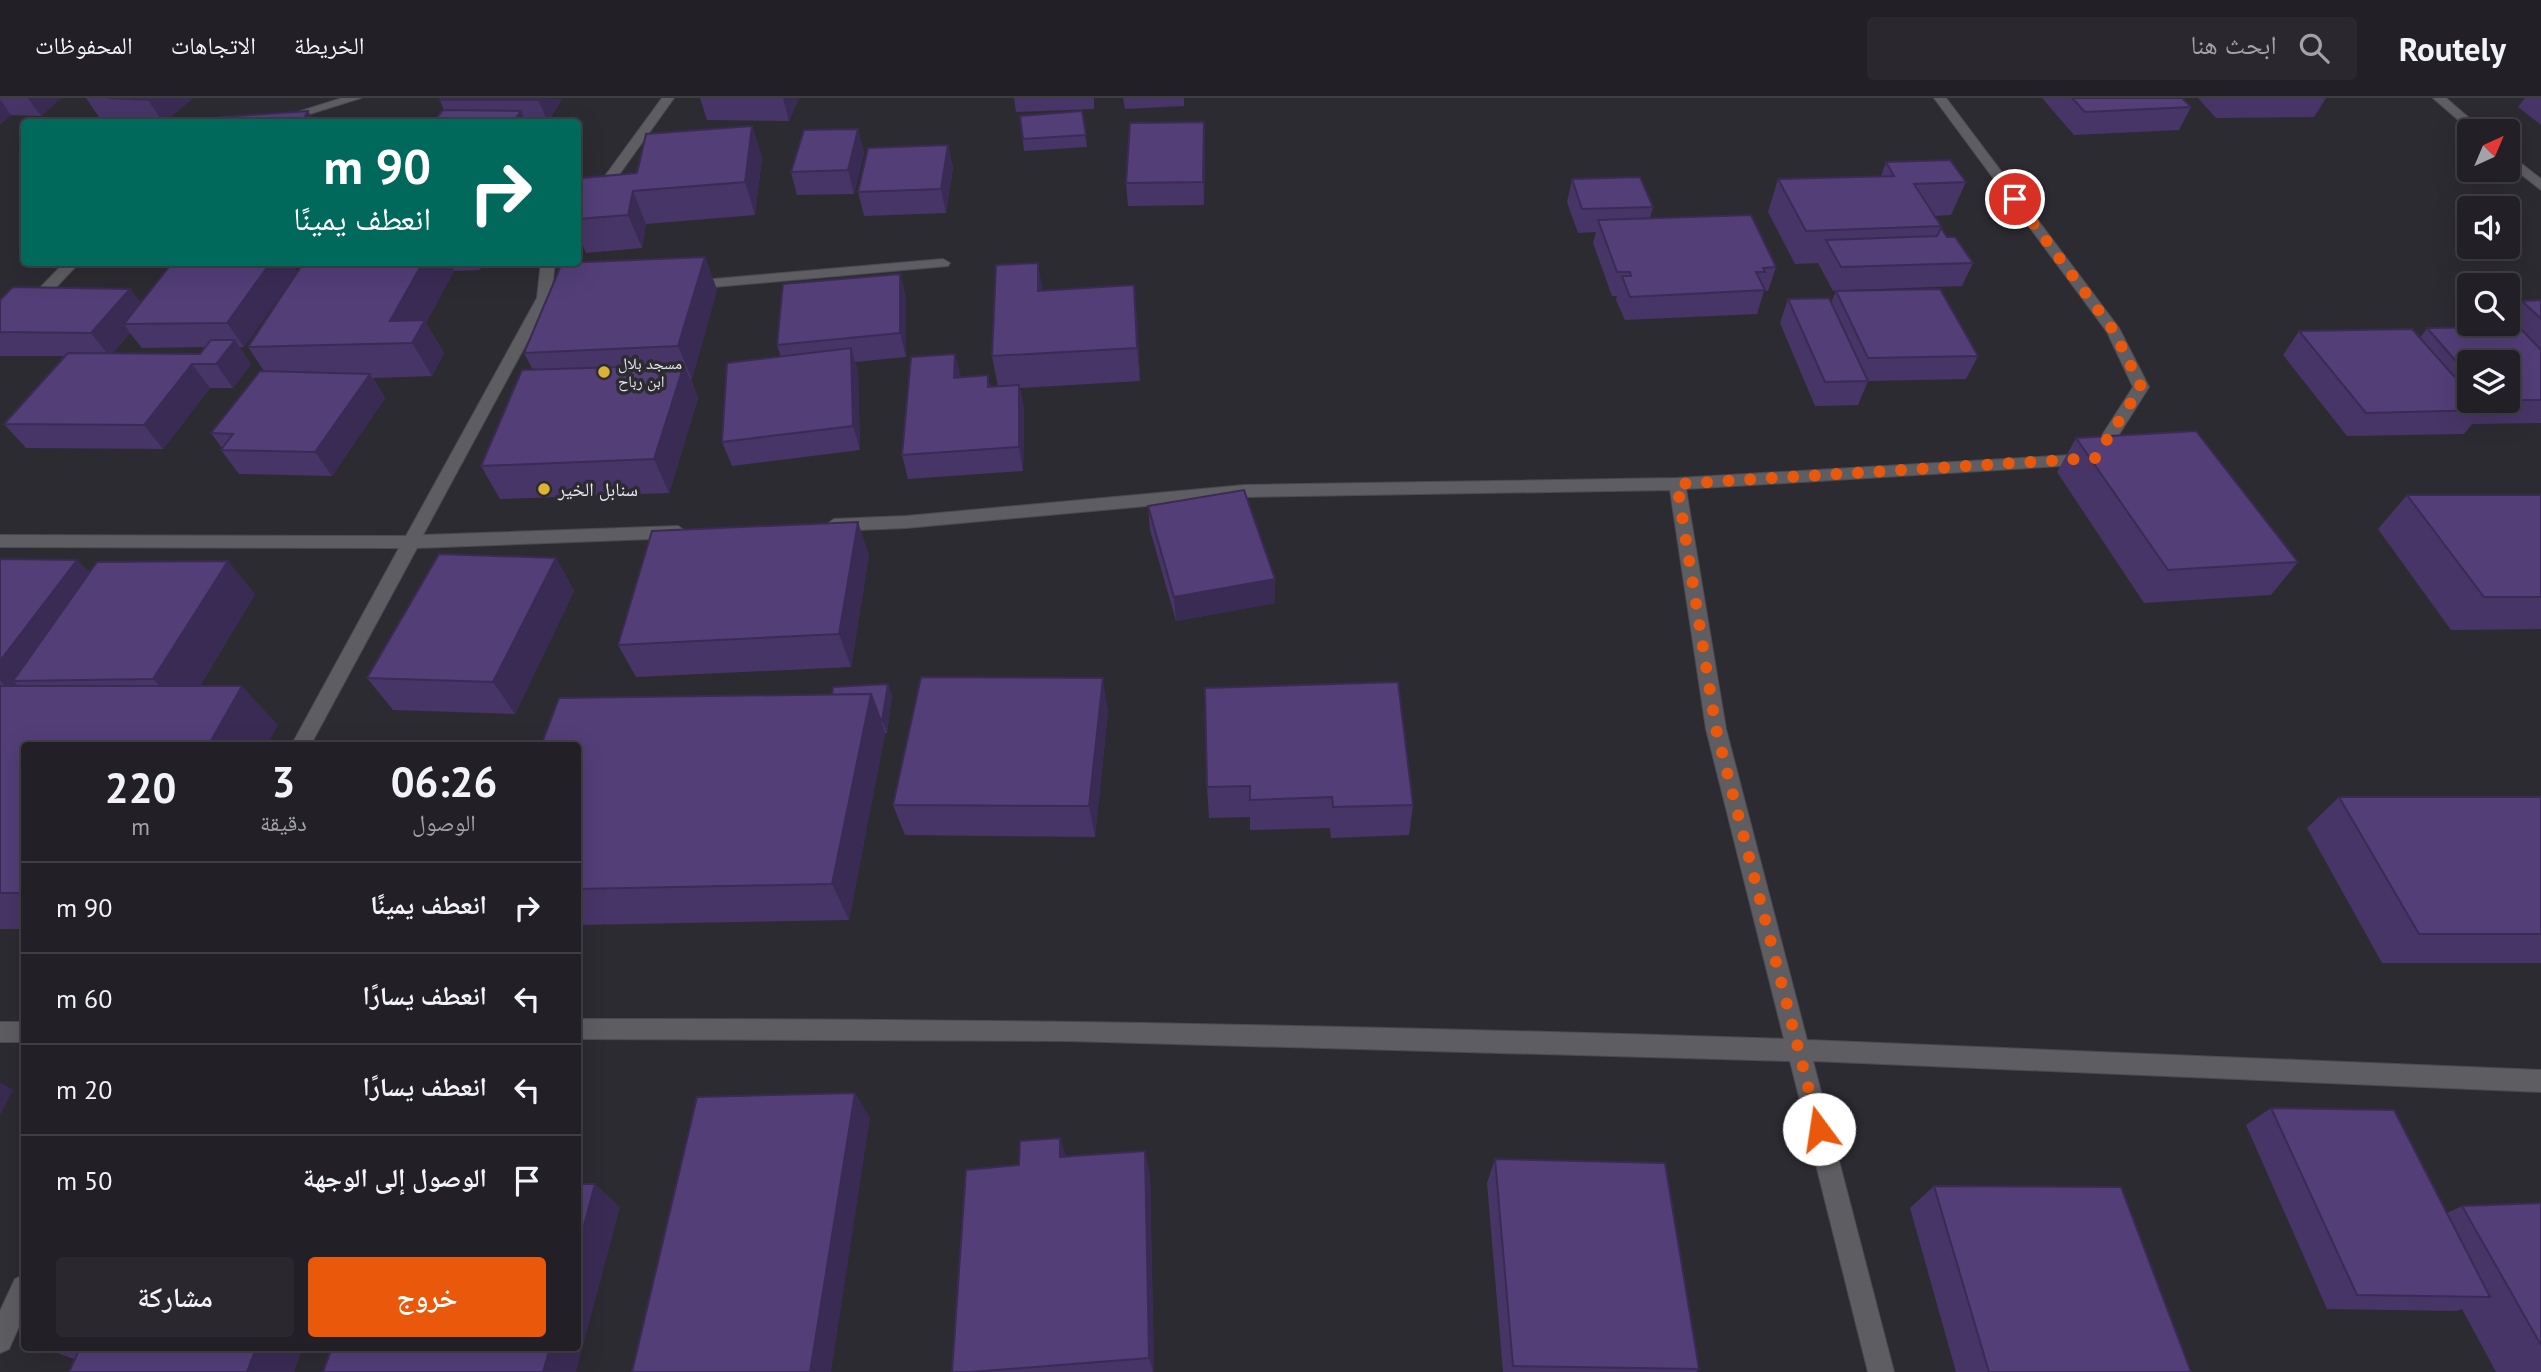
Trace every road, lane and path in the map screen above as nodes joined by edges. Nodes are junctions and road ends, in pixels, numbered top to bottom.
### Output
1 (355, 98) edge
2 (668, 98) edge
3 (1940, 98) edge
4 (2440, 98) edge
5 (282, 119) edge
6 (2464, 119) edge
7 (2520, 168) edge
8 (2541, 186) edge
9 (581, 218) edge
10 (943, 263) dead end
11 (69, 266) edge
12 (548, 266) edge
13 (682, 286) edge
14 (0, 338) edge
15 (1677, 484) junction
16 (809, 526) edge
17 (699, 531) edge
18 (0, 541) edge
19 (410, 542) junction
20 (302, 742) edge
21 (581, 1029) edge
22 (0, 1032) edge
23 (21, 1032) edge
24 (1799, 1048) junction
25 (2541, 1081) edge
26 (21, 1294) edge
27 (0, 1340) edge
28 (1881, 1372) edge

1 - 5 street
2 - 9 street
3 - 15 street
4 - 6 street
7 - 8 street
10 - 13 street
11 - 14 street
12 - 19 street
15 - 16 street
15 - 24 street
17 - 19 street
18 - 19 street
19 - 20 street
21 - 24 street
22 - 23 street
24 - 25 street
24 - 28 street
26 - 27 street

